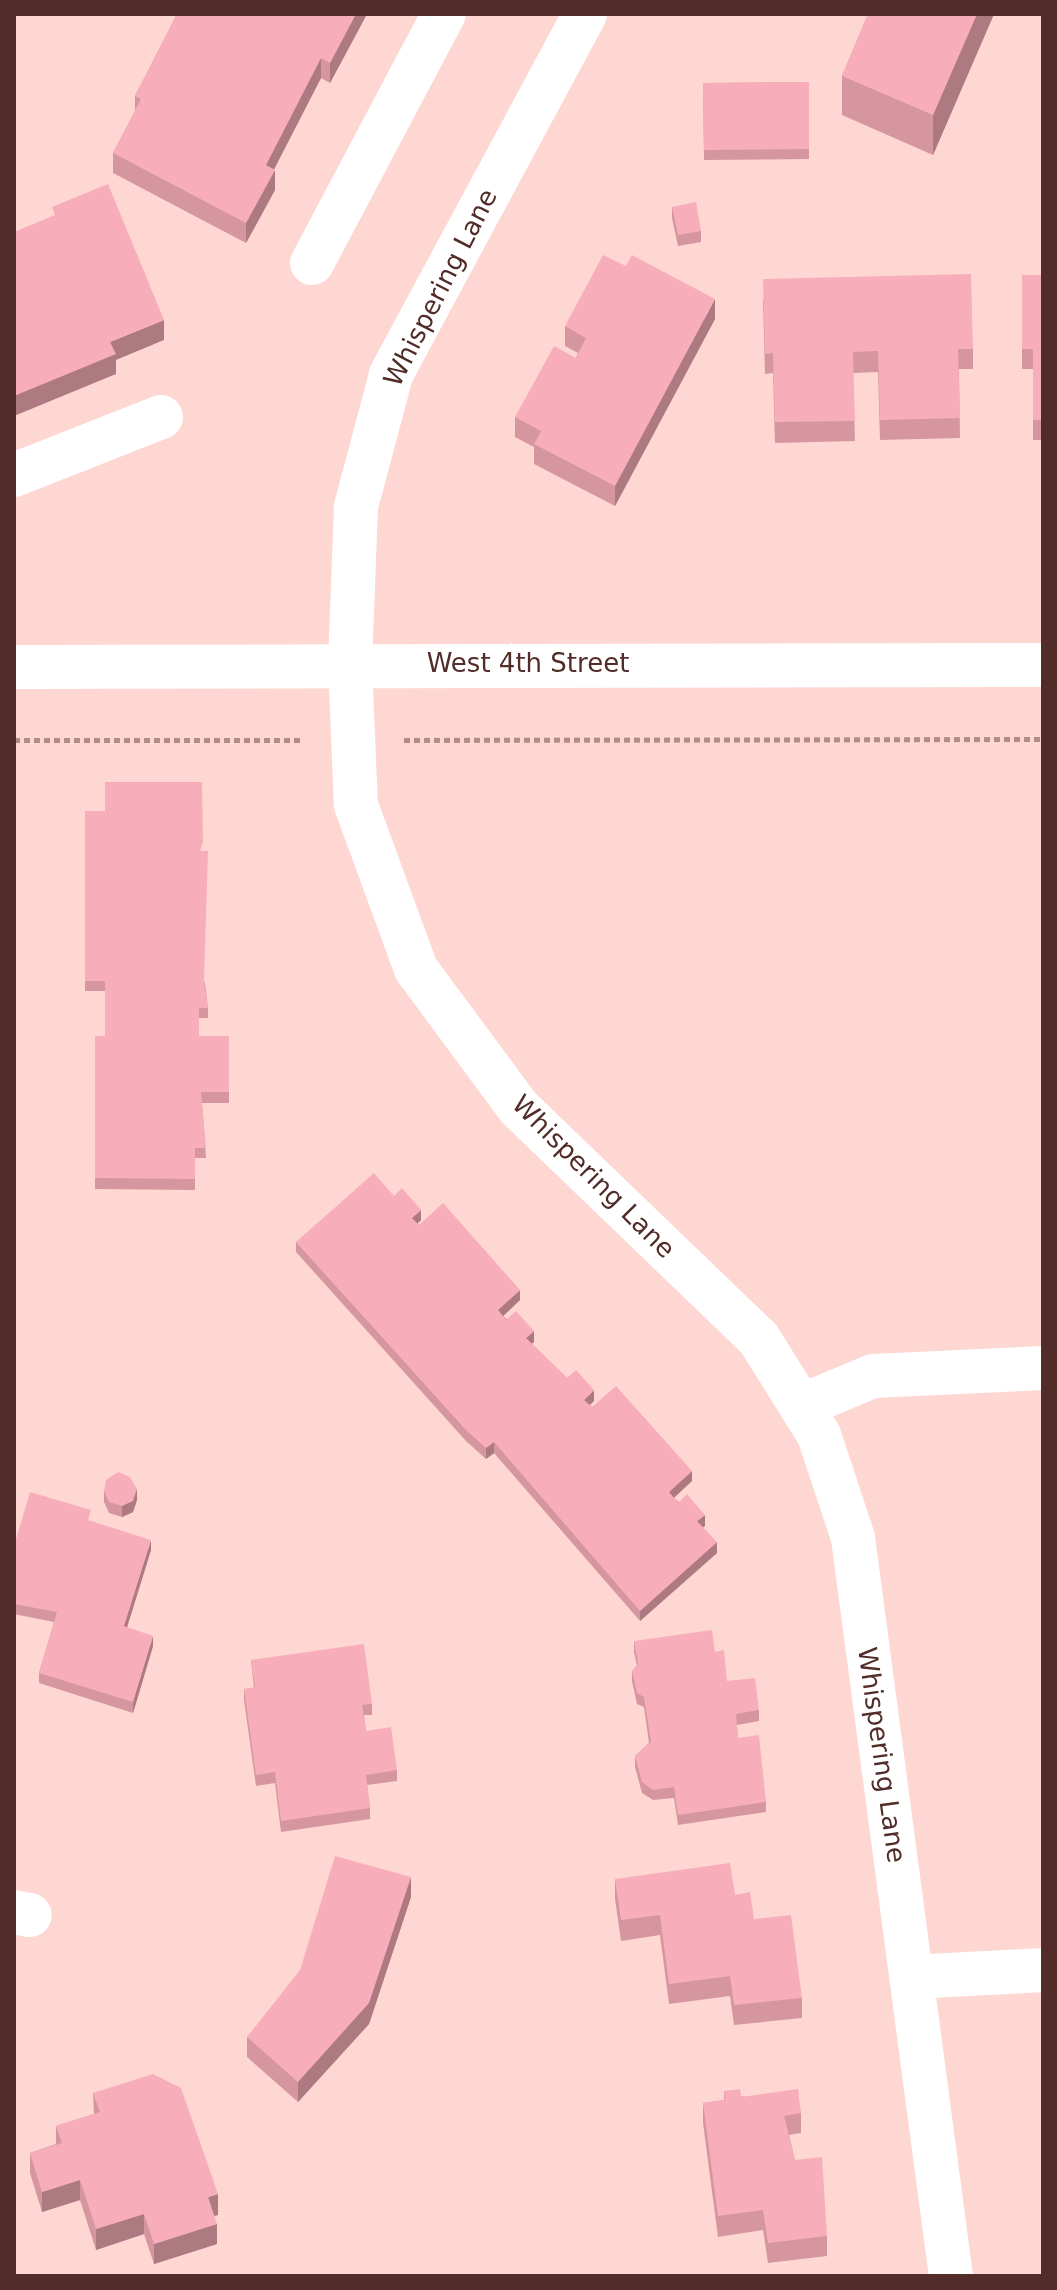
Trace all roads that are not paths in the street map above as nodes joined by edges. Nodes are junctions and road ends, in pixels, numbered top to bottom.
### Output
1 (444, 14) edge
2 (585, 14) edge
3 (312, 263) dead end
4 (161, 417) dead end
5 (14, 475) edge
6 (350, 664) junction
7 (1043, 665) edge
8 (14, 667) edge
9 (1043, 1368) edge
10 (801, 1406) junction
11 (1043, 1970) edge
12 (911, 1977) junction
13 (951, 2276) edge

1 - 3 street
2 - 6 street, Whispering Lane
4 - 5 street
6 - 7 street, West 4th Street
6 - 8 street, West 4th Street
6 - 10 street, Whispering Lane
9 - 10 street
10 - 12 street, Whispering Lane
11 - 12 street
12 - 13 street, Whispering Lane

